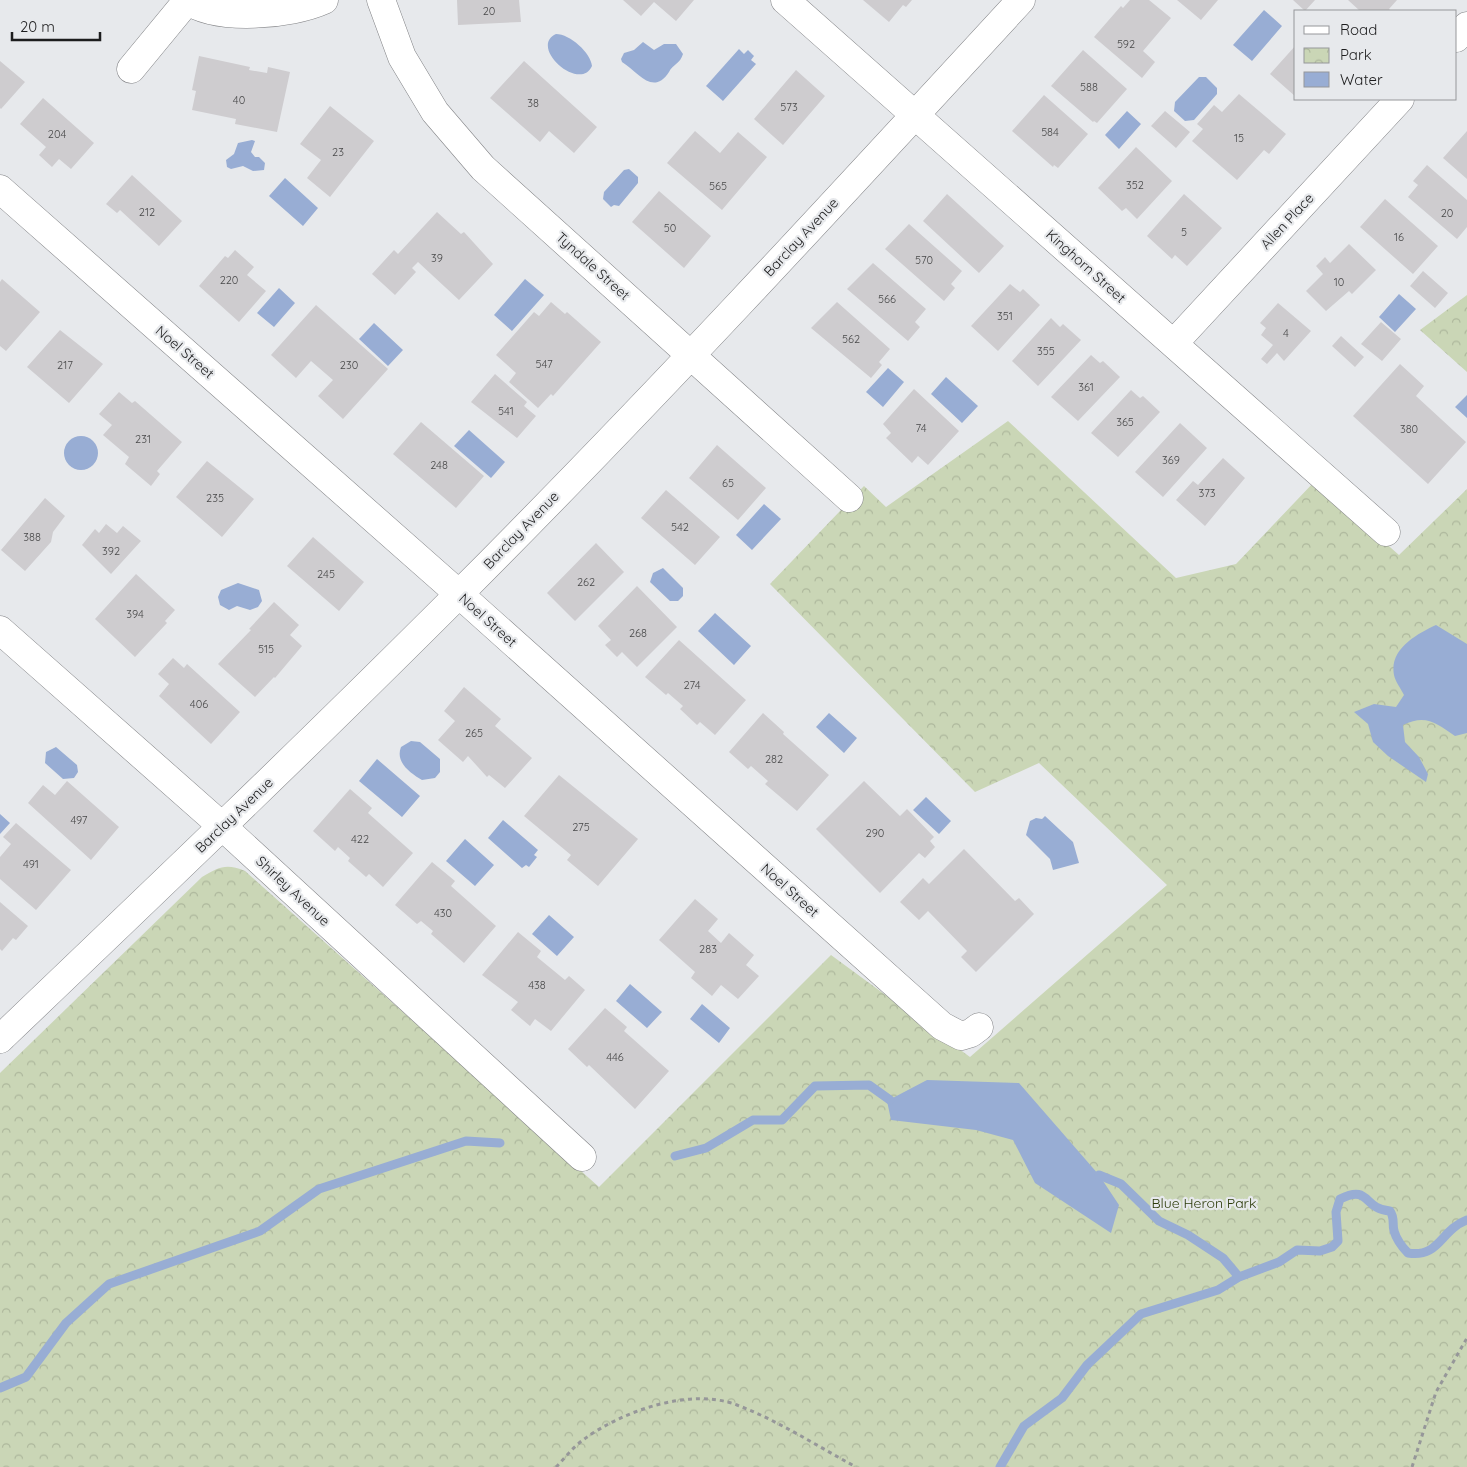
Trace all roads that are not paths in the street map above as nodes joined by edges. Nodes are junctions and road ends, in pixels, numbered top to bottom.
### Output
1 (324, 0) edge
2 (381, 0) edge
3 (785, 0) edge
4 (1021, 0) edge
5 (187, 1) edge
6 (1467, 26) edge
7 (1457, 37) edge
8 (130, 69) dead end
9 (1399, 100) edge
10 (916, 115) junction
11 (0, 189) edge
12 (1174, 344) junction
13 (691, 354) junction
14 (849, 498) dead end
15 (1386, 532) dead end
16 (459, 594) junction
17 (0, 630) edge
18 (223, 826) junction
19 (979, 1027) dead end
20 (0, 1039) edge
21 (582, 1157) dead end

1 - 5 street
2 - 13 street, Tyndale Street
3 - 10 street, Kinghorn Street
4 - 10 street, Barclay Avenue
5 - 8 street
6 - 7 street
9 - 12 street, Allen Place
10 - 12 street, Kinghorn Street
10 - 13 street, Barclay Avenue
11 - 16 street, Noel Street
12 - 15 street, Kinghorn Street
13 - 14 street, Tyndale Street
13 - 16 street, Barclay Avenue
16 - 18 street, Barclay Avenue
16 - 19 street, Noel Street
17 - 18 street, Shirley Avenue
18 - 20 street, Barclay Avenue
18 - 21 street, Shirley Avenue

